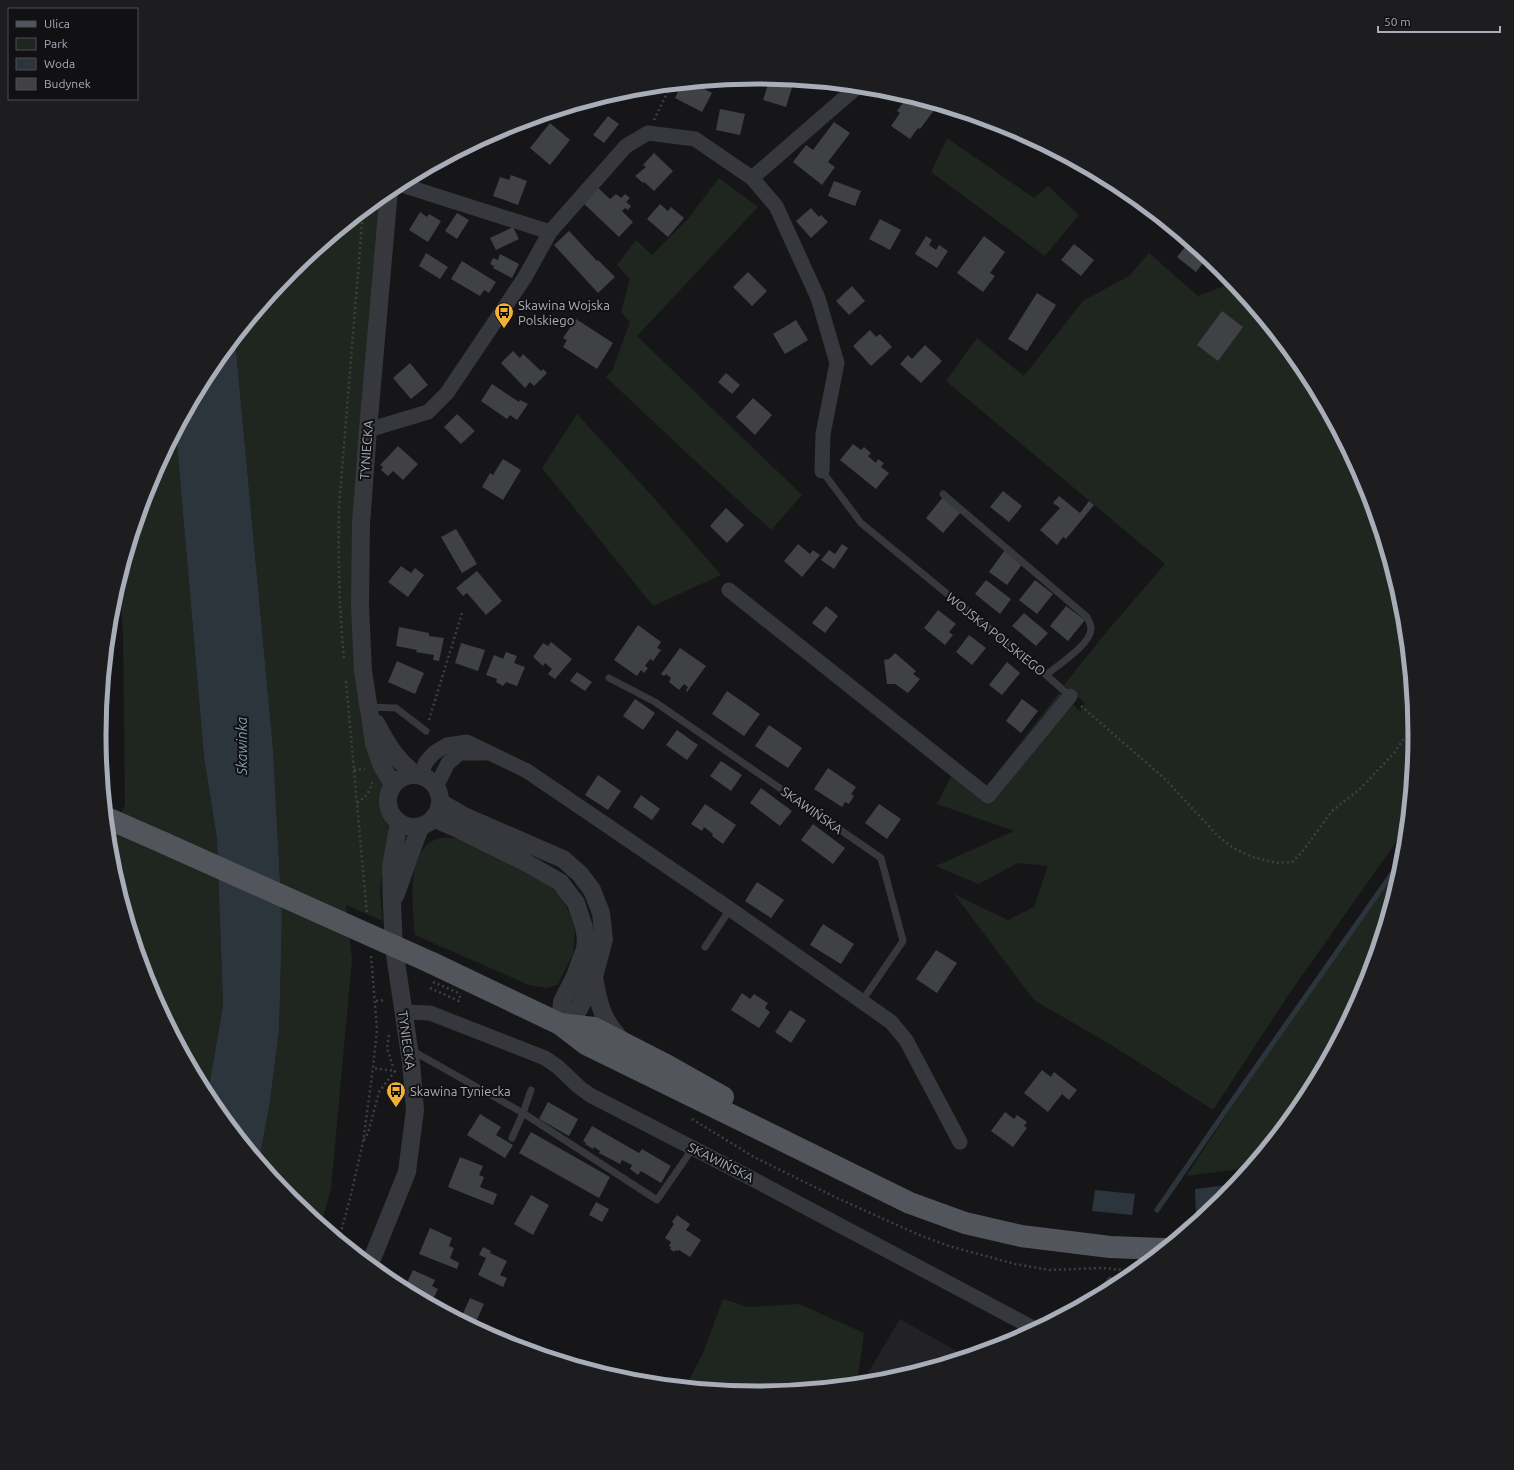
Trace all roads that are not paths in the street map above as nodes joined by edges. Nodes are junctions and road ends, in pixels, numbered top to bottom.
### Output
1 (852, 92) edge
2 (752, 178) junction
3 (407, 187) edge
4 (388, 199) edge
5 (550, 232) junction
6 (368, 430) junction
7 (822, 471) joint
8 (943, 494) dead end
9 (729, 590) dead end
10 (1046, 675) junction
11 (609, 678) dead end
12 (1070, 696) joint
13 (369, 709) junction
14 (426, 731) road end
15 (491, 754) junction
16 (418, 776) junction
17 (393, 785) junction
18 (438, 794) junction
19 (112, 820) edge
20 (399, 822) junction
21 (427, 822) junction
22 (392, 904) junction
23 (730, 909) junction
24 (705, 947) dead end
25 (594, 977) junction
26 (862, 1001) junction
27 (404, 1012) junction
28 (560, 1024) junction
29 (623, 1042) junction
30 (410, 1049) junction
31 (531, 1090) dead end
32 (523, 1113) junction
33 (512, 1138) dead end
34 (960, 1142) dead end
35 (693, 1148) junction
36 (801, 1148) junction
37 (1156, 1249) edge
38 (372, 1259) edge
39 (1029, 1326) edge

1 - 2 street
2 - 5 street, WOJSKA POLSKIEGO
2 - 7 street, WOJSKA POLSKIEGO
3 - 5 street
4 - 6 street, TYNIECKA
5 - 6 street
6 - 13 street, TYNIECKA
7 - 10 lane, WOJSKA POLSKIEGO
8 - 10 lane
9 - 12 street
10 - 12 lane, WOJSKA POLSKIEGO
11 - 26 lane, SKAWIŃSKA
13 - 14 lane
13 - 16 street, TYNIECKA
13 - 17 street, TYNIECKA
15 - 16 street
15 - 18 street
15 - 23 street
16 - 17 street
16 - 18 street
17 - 20 street
18 - 21 street
18 - 25 street
19 - 28 main road, bridge
20 - 21 street
20 - 22 street, TYNIECKA
21 - 22 street, TYNIECKA
21 - 28 street
22 - 27 street, TYNIECKA
23 - 24 lane
23 - 26 street
25 - 28 street
25 - 29 street
26 - 34 street
27 - 30 street, TYNIECKA
27 - 35 street, SKAWIŃSKA
28 - 29 main road
28 - 36 main road
29 - 36 main road
30 - 32 lane
30 - 38 street, TYNIECKA
31 - 32 lane
32 - 33 lane
32 - 35 lane
35 - 39 street, SKAWIŃSKA
36 - 37 main road

